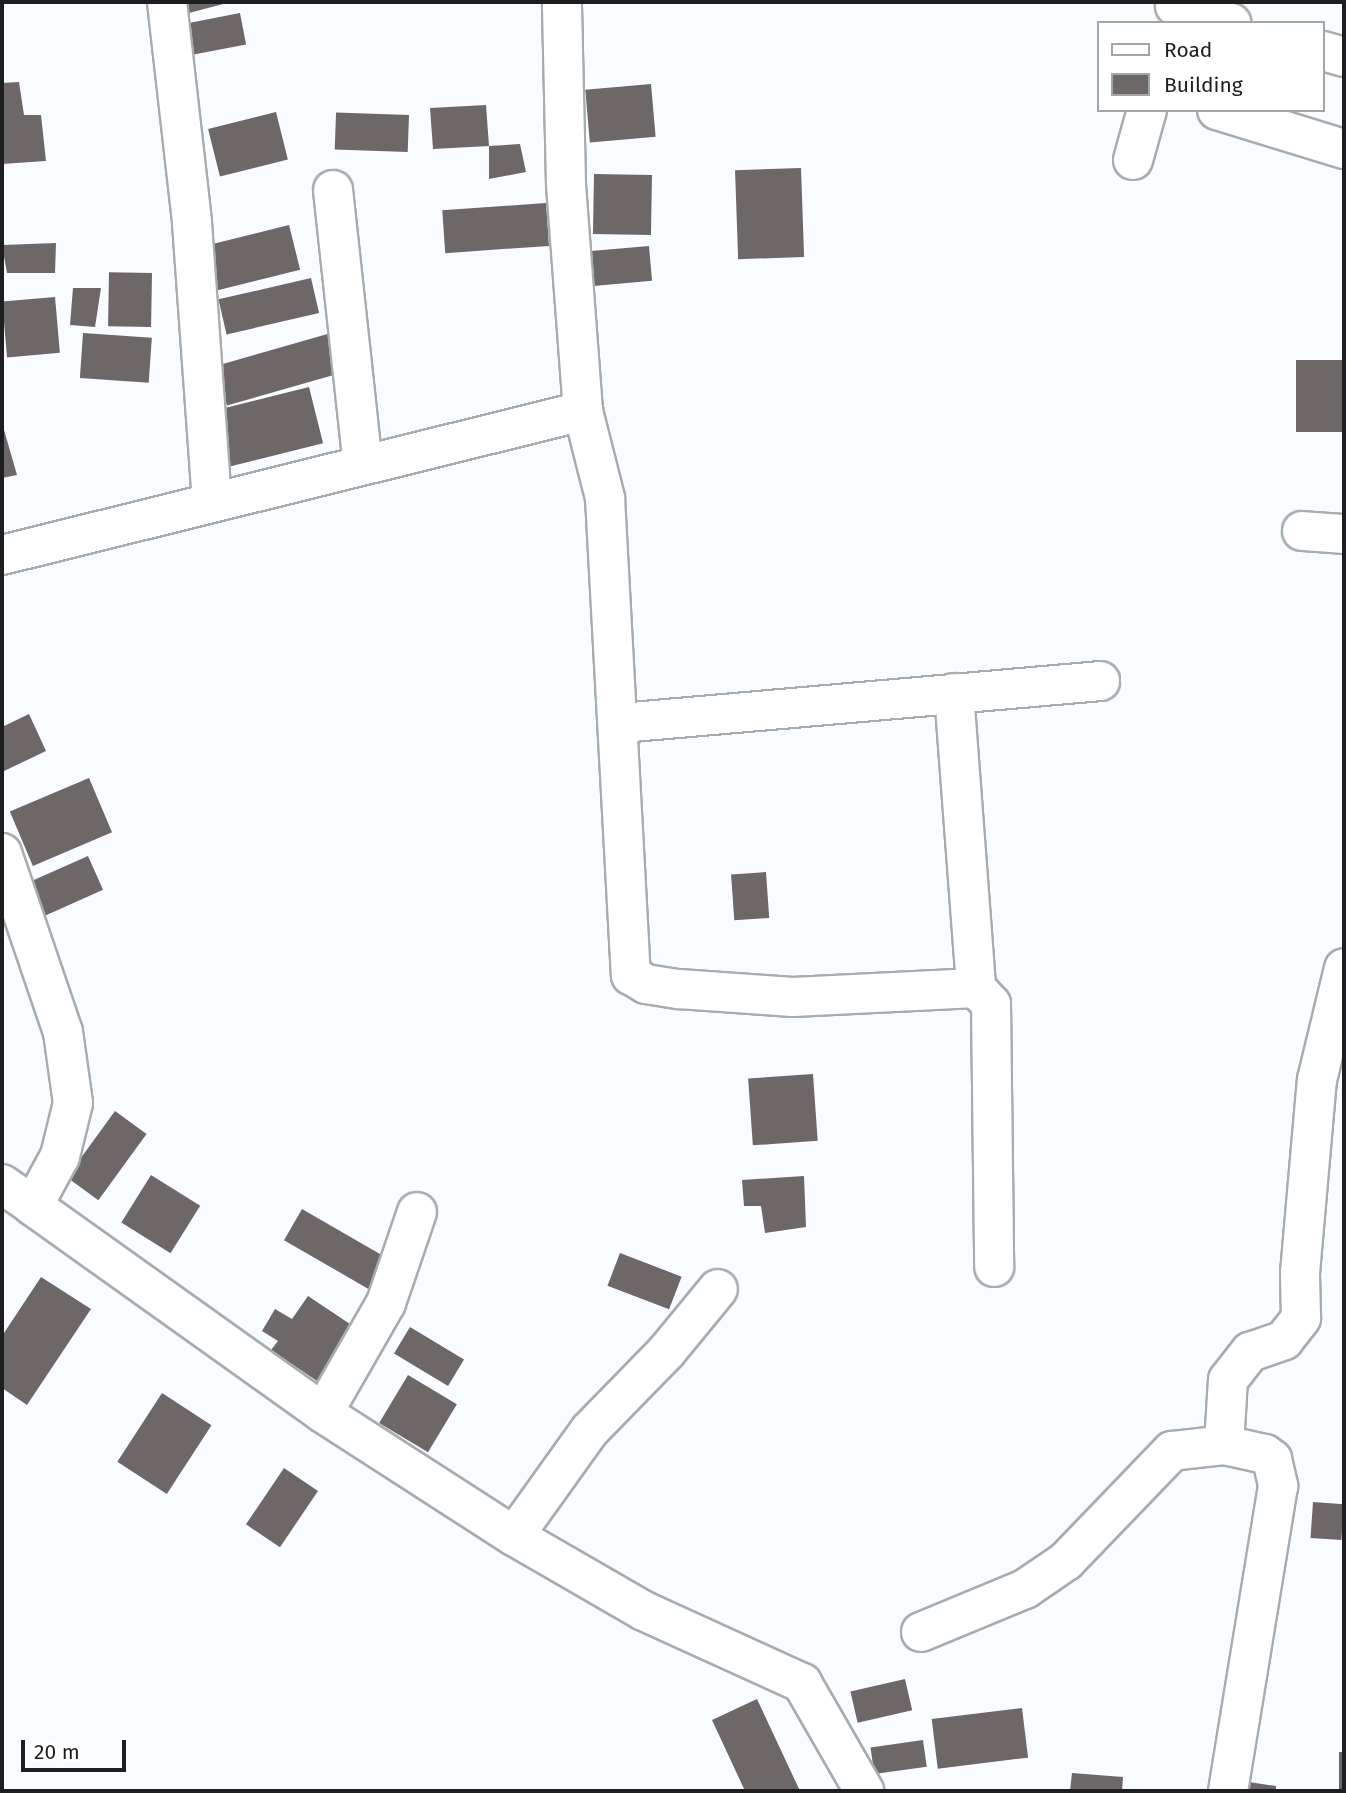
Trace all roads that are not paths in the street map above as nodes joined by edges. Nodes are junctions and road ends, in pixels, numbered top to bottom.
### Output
1 (167, 2) edge
2 (562, 2) edge
3 (1174, 10) edge
4 (1222, 21) edge
5 (1325, 52) edge
6 (1344, 57) edge
7 (1146, 112) edge
8 (1224, 112) edge
9 (1344, 149) edge
10 (1133, 160) dead end
11 (333, 190) dead end
12 (583, 411) junction
13 (363, 464) junction
14 (212, 500) junction
15 (1302, 531) dead end
16 (1344, 534) edge
17 (2, 555) edge
18 (1100, 681) dead end
19 (954, 692) junction
20 (621, 723) junction
21 (2, 853) edge
22 (1344, 968) edge
23 (976, 988) junction
24 (2, 1184) edge
25 (33, 1206) junction
26 (417, 1212) dead end
27 (994, 1267) dead end
28 (718, 1289) dead end
29 (323, 1413) junction
30 (1224, 1445) junction
31 (514, 1536) junction
32 (921, 1632) dead end
33 (864, 1791) edge
34 (1228, 1791) edge

1 - 14 street
2 - 12 street
3 - 4 street
5 - 6 street
7 - 10 street
8 - 9 street
11 - 13 street
12 - 13 street
12 - 20 street
13 - 14 street
14 - 17 street
15 - 16 street
18 - 19 street
19 - 20 street
19 - 23 street
20 - 23 street
21 - 25 street
22 - 30 street
23 - 27 street
24 - 25 street
25 - 29 street
26 - 29 street
28 - 31 street
29 - 31 street
30 - 32 street
30 - 34 street
31 - 33 street

